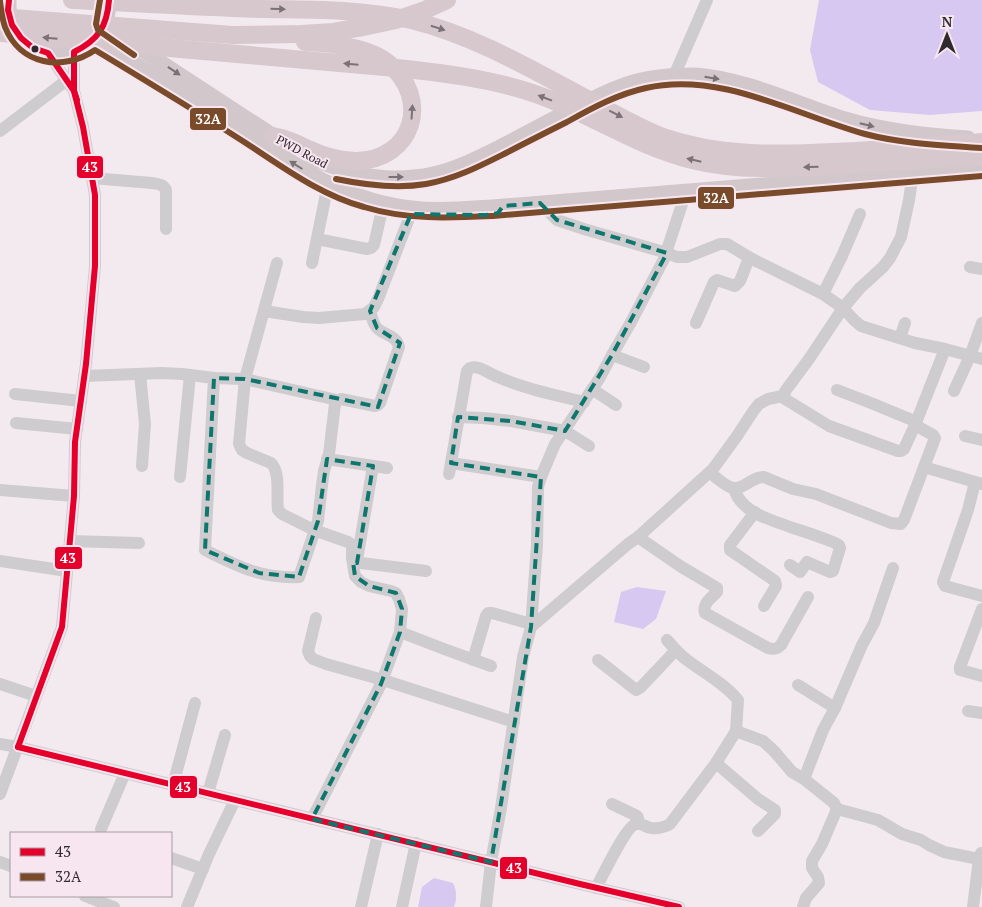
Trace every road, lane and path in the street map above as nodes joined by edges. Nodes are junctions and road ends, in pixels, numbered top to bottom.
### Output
1 (9, 0) edge
2 (72, 0) edge
3 (109, 0) edge
4 (448, 0) edge
5 (707, 0) edge
6 (0, 17) edge
7 (105, 25) junction
8 (0, 33) edge
9 (232, 35) junction
10 (95, 40) junction
11 (74, 52) junction
12 (48, 53) junction
13 (674, 76) junction
14 (72, 83) junction
15 (0, 131) edge
16 (273, 136) junction
17 (982, 141) edge
18 (982, 156) edge
19 (744, 160) junction
20 (982, 167) edge
21 (913, 173) junction
22 (92, 178) junction
23 (328, 188) junction
24 (686, 192) junction
25 (540, 203) junction
26 (382, 210) junction
27 (412, 211) junction
28 (860, 214) dead end
29 (166, 229) dead end
30 (317, 240) junction
31 (667, 253) junction
32 (749, 258) junction
33 (277, 263) dead end
34 (312, 263) dead end
35 (823, 294) junction
36 (843, 308) junction
37 (370, 310) junction
38 (264, 311) junction
39 (696, 323) dead end
40 (905, 323) dead end
41 (982, 323) edge
42 (900, 338) junction
43 (945, 349) junction
44 (612, 356) junction
45 (976, 357) edge
46 (644, 367) dead end
47 (140, 374) junction
48 (190, 375) junction
49 (84, 376) junction
50 (214, 378) junction
51 (245, 379) junction
52 (592, 389) junction
53 (837, 390) dead end
54 (954, 391) dead end
55 (15, 394) dead end
56 (783, 396) junction
57 (337, 400) junction
58 (81, 401) junction
59 (584, 402) junction
60 (616, 405) dead end
61 (458, 417) junction
62 (16, 423) dead end
63 (916, 423) junction
64 (77, 429) junction
65 (564, 431) junction
66 (965, 436) dead end
67 (982, 440) edge
68 (589, 446) dead end
69 (327, 459) junction
70 (142, 466) dead end
71 (373, 466) junction
72 (924, 467) junction
73 (387, 468) dead end
74 (710, 473) junction
75 (541, 477) junction
76 (180, 478) dead end
77 (978, 483) edge
78 (734, 488) junction
79 (0, 490) edge
80 (74, 496) junction
81 (755, 512) junction
82 (314, 530) junction
83 (638, 537) junction
84 (70, 541) junction
85 (139, 543) dead end
86 (0, 561) edge
87 (355, 562) junction
88 (790, 564) dead end
89 (893, 568) dead end
90 (67, 571) junction
91 (426, 571) dead end
92 (982, 596) edge
93 (808, 597) dead end
94 (764, 606) dead end
95 (982, 609) edge
96 (316, 618) dead end
97 (531, 625) junction
98 (400, 632) junction
99 (667, 640) dead end
100 (676, 650) junction
101 (473, 660) junction
102 (598, 660) dead end
103 (491, 666) dead end
104 (982, 676) edge
105 (383, 680) junction
106 (0, 684) edge
107 (798, 685) dead end
108 (36, 696) junction
109 (195, 703) dead end
110 (834, 708) junction
111 (968, 711) dead end
112 (982, 714) edge
113 (514, 722) junction
114 (736, 731) junction
115 (225, 735) dead end
116 (0, 744) edge
117 (18, 747) junction
118 (716, 763) junction
119 (125, 773) junction
120 (804, 779) junction
121 (173, 785) junction
122 (208, 793) junction
123 (0, 794) edge
124 (235, 800) junction
125 (612, 804) dead end
126 (837, 808) junction
127 (312, 819) junction
128 (636, 824) junction
129 (101, 829) dead end
130 (758, 831) dead end
131 (378, 834) junction
132 (416, 843) junction
133 (980, 855) edge
134 (172, 858) edge
135 (491, 862) junction
136 (203, 869) junction
137 (596, 888) junction
138 (88, 897) edge
139 (114, 907) edge
140 (187, 907) edge
141 (361, 907) edge
142 (402, 907) edge
143 (486, 907) edge
144 (679, 907) edge
145 (803, 907) edge
146 (973, 907) edge

1 - 12 main road
2 -> 19 highway
3 - 7 main road
4 - 9 highway
5 - 13 street
6 - 9 highway
7 - 10 main road
7 -> 16 main road, PWD Road
19 -> 8 highway
16 -> 9 highway
10 - 11 main road
23 -> 10 main road, PWD Road
11 - 12 main road
11 - 14 street
12 - 14 street
16 -> 13 main road, PWD Road
13 -> 17 main road, PWD Road
14 - 15 street
14 - 22 street
17 - 19 highway
18 -> 19 highway
20 - 21 main road, PWD Road
21 - 24 main road, PWD Road
21 - 36 street
22 - 29 street
22 - 49 street
23 - 26 street
23 - 27 main road, PWD Road
23 - 30 street
24 - 25 main road, PWD Road
24 - 31 street
25 - 27 main road, PWD Road
25 - 31 street
26 - 27 street
26 - 30 street
27 - 37 street
28 - 35 street
30 - 34 street
31 - 32 street
31 - 44 street
32 - 35 street
32 - 39 street
33 - 38 street
35 - 36 street
36 - 42 street
36 - 56 street
37 - 38 street
37 - 57 street
38 - 51 street
40 - 42 street
41 - 45 street
42 - 43 street
43 - 45 street
43 - 63 street
44 - 46 street
44 - 52 street
45 - 54 street
47 - 48 street
47 - 49 street
47 - 70 street
48 - 50 street
48 - 76 street
49 - 58 street
50 - 51 street
50 - 82 street
51 - 57 street
51 - 82 street
52 - 59 street
52 - 60 street
53 - 63 street
55 - 58 street
56 - 63 street
56 - 74 street
57 - 69 street
58 - 64 street
59 - 61 street
59 - 65 street
61 - 65 street
61 - 75 street
62 - 64 street
63 - 72 street
64 - 80 street
65 - 68 street
65 - 75 street
66 - 67 street
69 - 71 street
69 - 82 street
71 - 73 street
71 - 87 street
72 - 77 street
72 - 78 street
74 - 78 street
74 - 83 street
75 - 97 street
77 - 92 street
78 - 81 street
79 - 80 street
80 - 84 street
81 - 88 street
81 - 94 street
82 - 87 street
83 - 93 street
83 - 97 street
84 - 85 street
84 - 90 street
86 - 90 street
87 - 91 street
87 - 98 street
89 - 110 street
90 - 108 street
95 - 104 street
96 - 105 street
97 - 101 street
97 - 113 street
98 - 101 street
98 - 105 street
99 - 100 street
100 - 102 street
100 - 114 street
101 - 103 street
105 - 113 street
105 - 127 street
106 - 108 street
107 - 110 street
108 - 117 street
109 - 121 street
110 - 120 street
111 - 112 street
113 - 135 street
114 - 118 street
114 - 120 street
115 - 122 street
116 - 117 street
117 - 119 street
117 - 123 street
118 - 128 street
118 - 130 street
119 - 121 street
119 - 129 street
120 - 126 street
121 - 122 street
122 - 124 street
124 - 127 street
124 - 136 street
125 - 128 street
126 - 133 street
126 - 145 street
127 - 131 street
128 - 137 street
131 - 132 street
131 - 141 street
132 - 135 street
132 - 142 street
133 - 146 street
134 - 136 street
135 - 137 street
135 - 143 street
136 - 140 street
137 - 144 street
138 - 139 street

